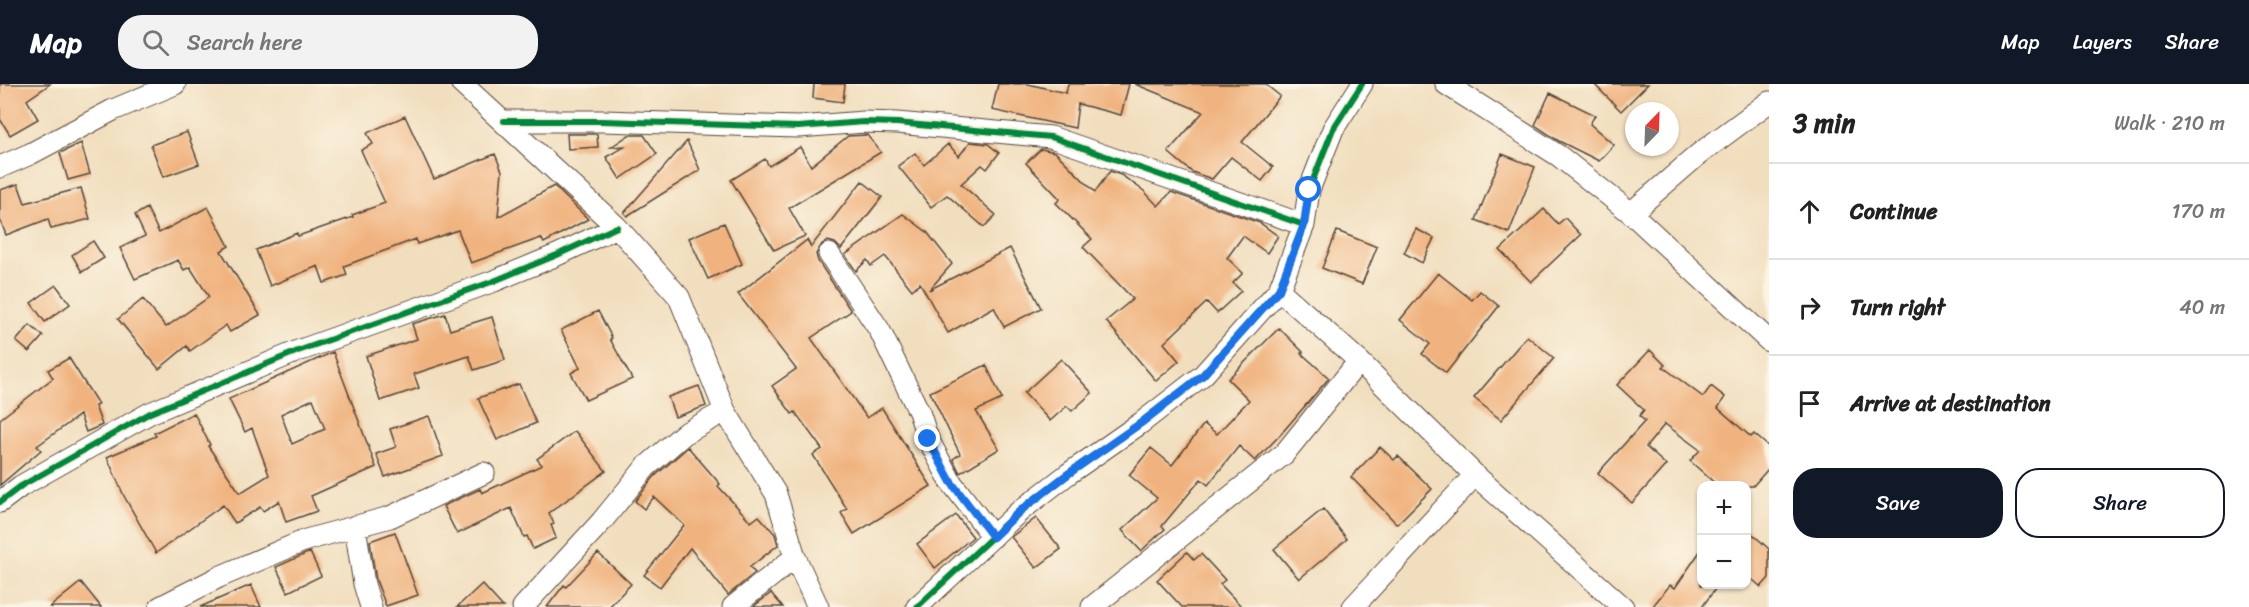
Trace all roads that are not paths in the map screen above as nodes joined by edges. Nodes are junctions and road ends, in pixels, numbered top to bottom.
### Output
1 (175, 84) edge
2 (462, 84) edge
3 (1362, 84) edge
4 (1446, 84) edge
5 (1769, 102) edge
6 (504, 121) junction
7 (0, 167) edge
8 (1631, 213) junction
9 (1304, 225) junction
10 (617, 227) junction
11 (829, 254) dead end
12 (1279, 290) junction
13 (1769, 341) edge
14 (1359, 361) junction
15 (725, 411) junction
16 (483, 473) dead end
17 (1474, 475) junction
18 (0, 502) edge
19 (355, 526) junction
20 (993, 537) junction
21 (795, 557) junction
22 (160, 607) edge
23 (371, 607) edge
24 (523, 607) edge
25 (734, 607) edge
26 (818, 607) edge
27 (917, 607) edge
28 (1092, 607) edge
29 (1353, 607) edge
30 (1623, 607) edge

1 - 7 street
2 - 6 street
3 - 9 street
4 - 8 street
5 - 8 street
6 - 9 street
6 - 10 street
8 - 13 street
9 - 12 street
10 - 15 street
10 - 18 street
11 - 20 street
12 - 14 street
12 - 20 street
14 - 17 street
14 - 28 street
15 - 21 street
15 - 24 street
16 - 19 street
17 - 29 street
17 - 30 street
19 - 22 street
19 - 23 street
20 - 27 street
21 - 25 street
21 - 26 street

